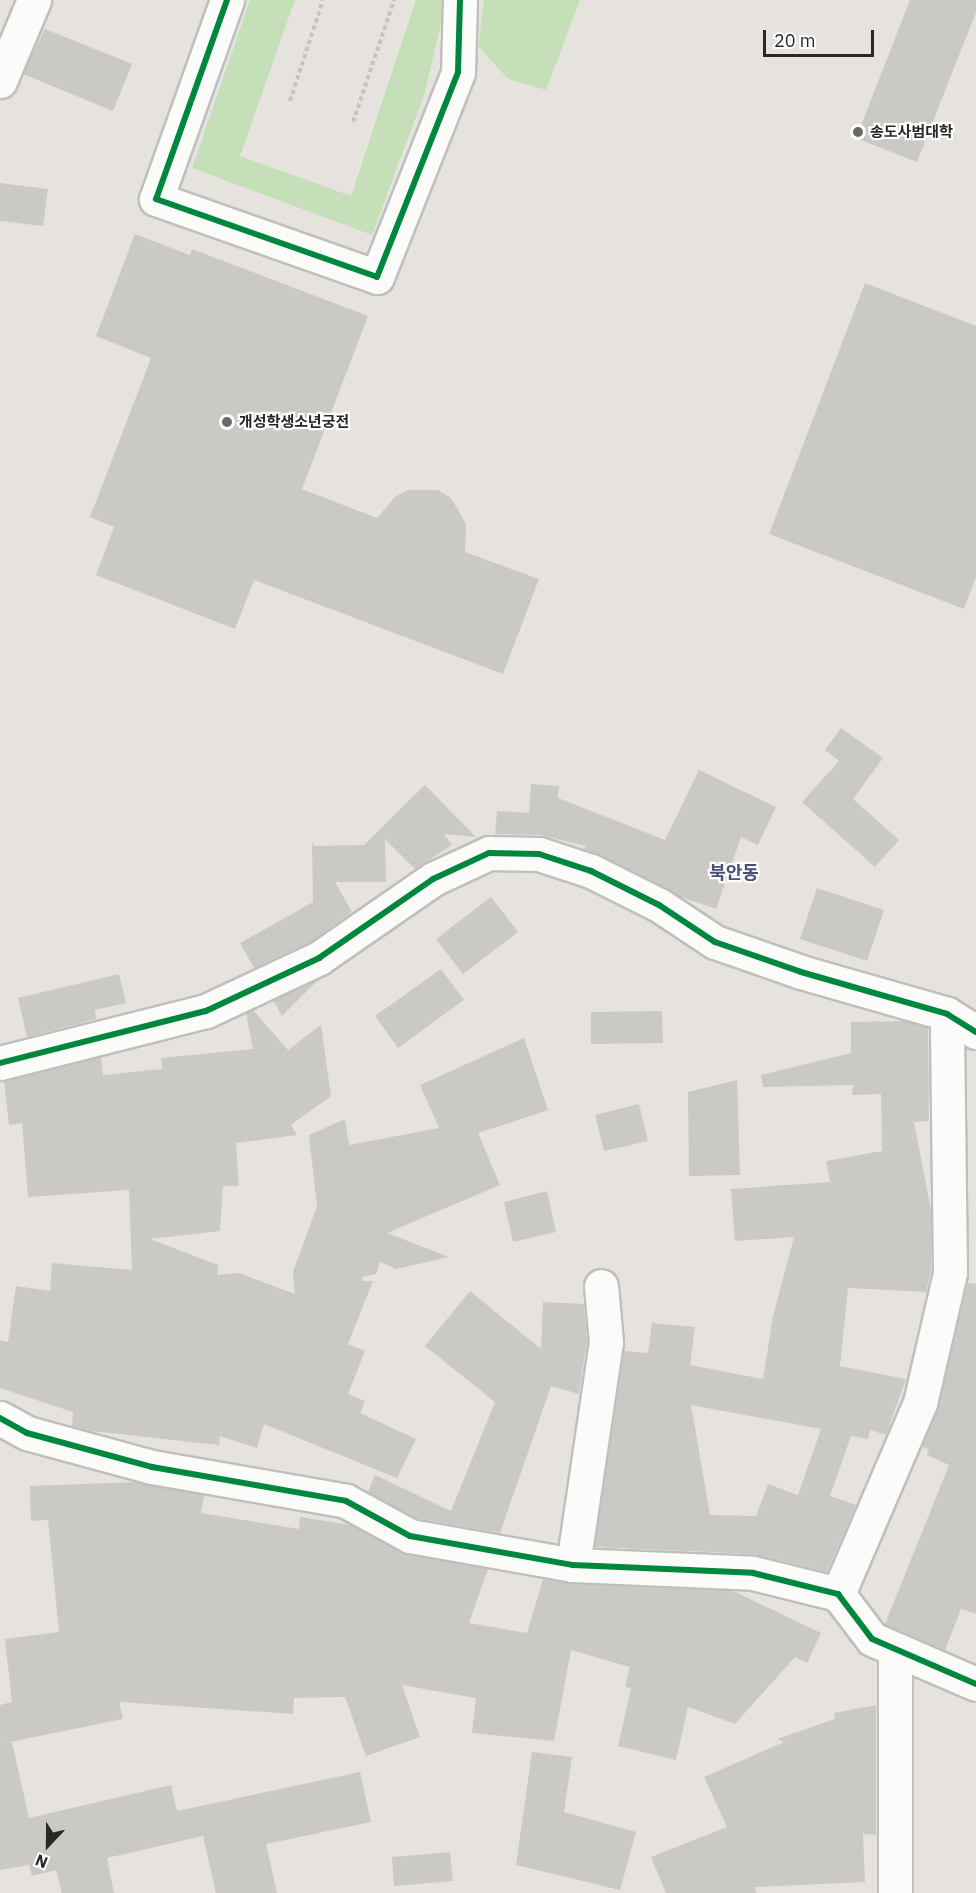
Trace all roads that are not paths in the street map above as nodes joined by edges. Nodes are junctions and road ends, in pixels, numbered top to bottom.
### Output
1 (34, 0) edge
2 (460, 0) edge
3 (216, 3) edge
4 (0, 81) edge
5 (947, 1014) junction
6 (976, 1032) edge
7 (0, 1063) edge
8 (601, 1286) dead end
9 (0, 1418) edge
10 (573, 1565) junction
11 (838, 1594) junction
12 (895, 1651) junction
13 (976, 1684) edge
14 (894, 1893) edge

1 - 4 street
2 - 3 street
5 - 6 street
5 - 7 street
5 - 11 street
8 - 10 street
9 - 10 street
10 - 11 street
11 - 12 street
12 - 13 street
12 - 14 street

